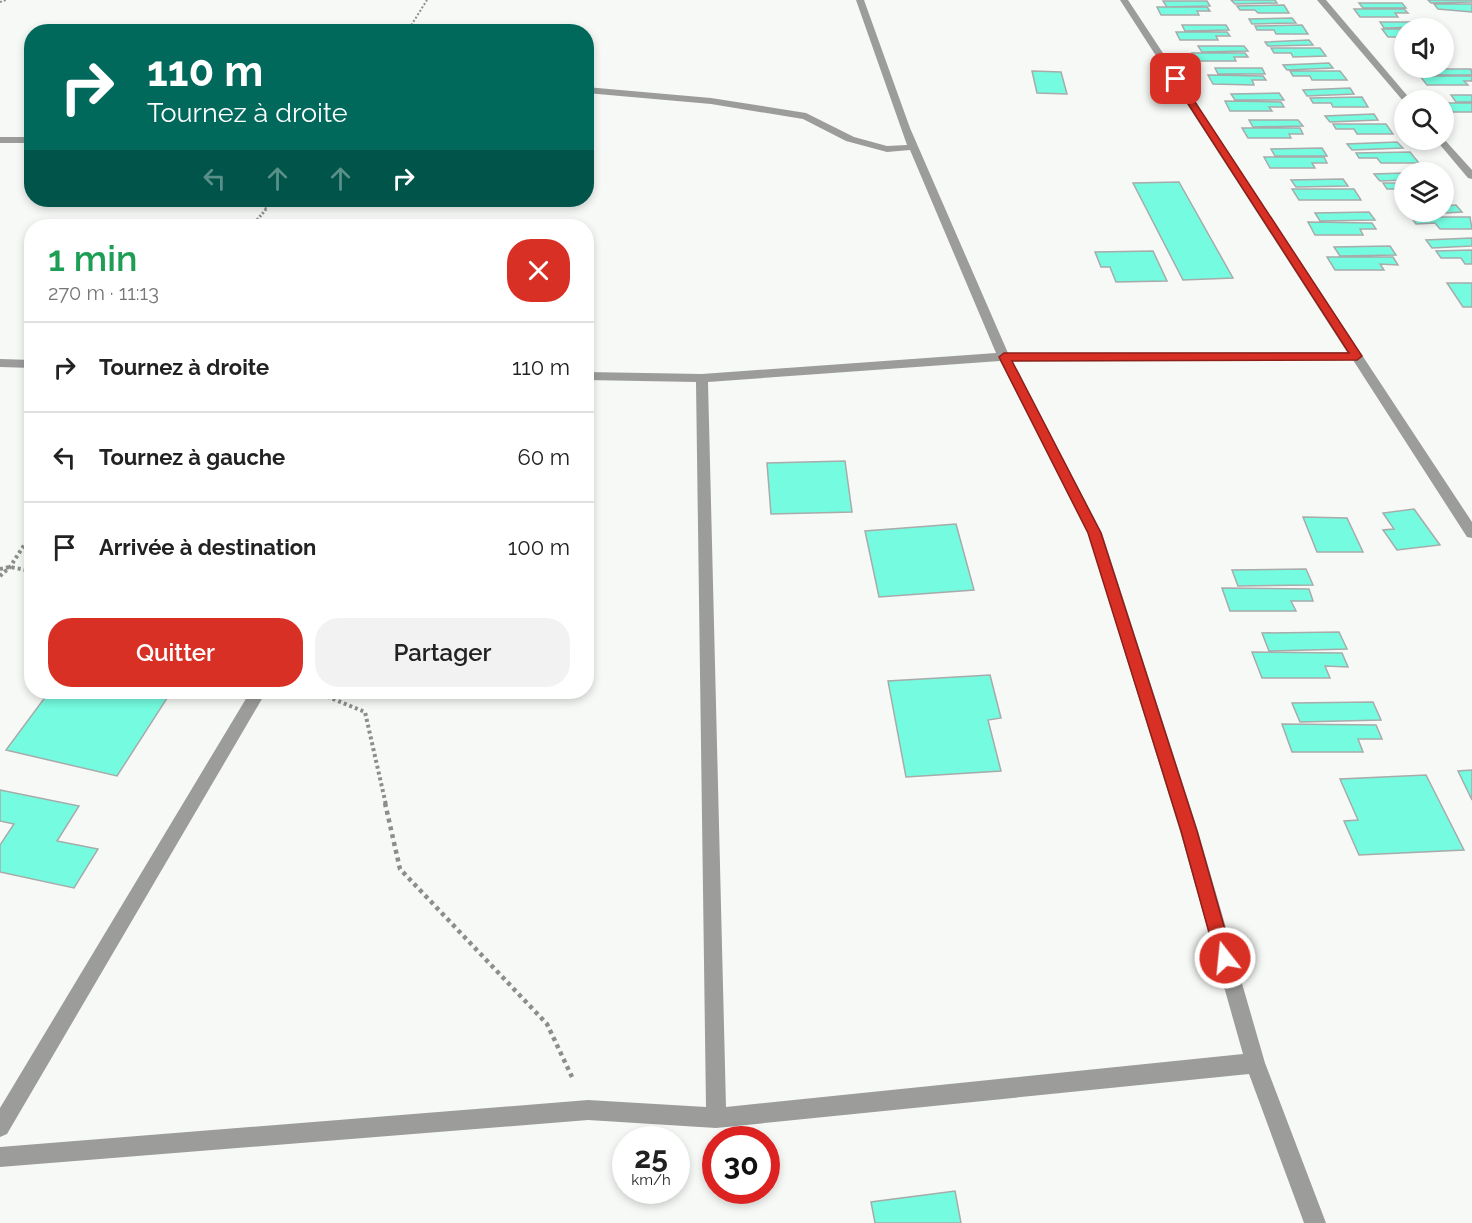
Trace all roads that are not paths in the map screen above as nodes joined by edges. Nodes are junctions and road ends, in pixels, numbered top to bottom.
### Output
1 (860, 0) edge
2 (1124, 0) edge
3 (1321, 0) edge
4 (1398, 90) edge
5 (594, 91) edge
6 (0, 140) edge
7 (24, 140) edge
8 (915, 147) junction
9 (1450, 150) edge
10 (1472, 176) edge
11 (1357, 356) junction
12 (1004, 357) junction
13 (0, 363) edge
14 (24, 364) edge
15 (594, 376) edge
16 (702, 378) junction
17 (1472, 533) edge
18 (254, 699) edge
19 (1255, 1063) junction
20 (716, 1118) junction
21 (0, 1127) edge
22 (0, 1157) edge
23 (1315, 1223) edge

1 - 8 street
2 - 11 street
3 - 4 street
5 - 8 street
6 - 7 street
8 - 12 street
9 - 10 street
11 - 12 street
11 - 17 street
12 - 16 street
12 - 19 street
13 - 14 street
15 - 16 street
16 - 20 street
18 - 21 street
19 - 20 street
19 - 23 street
20 - 22 street

